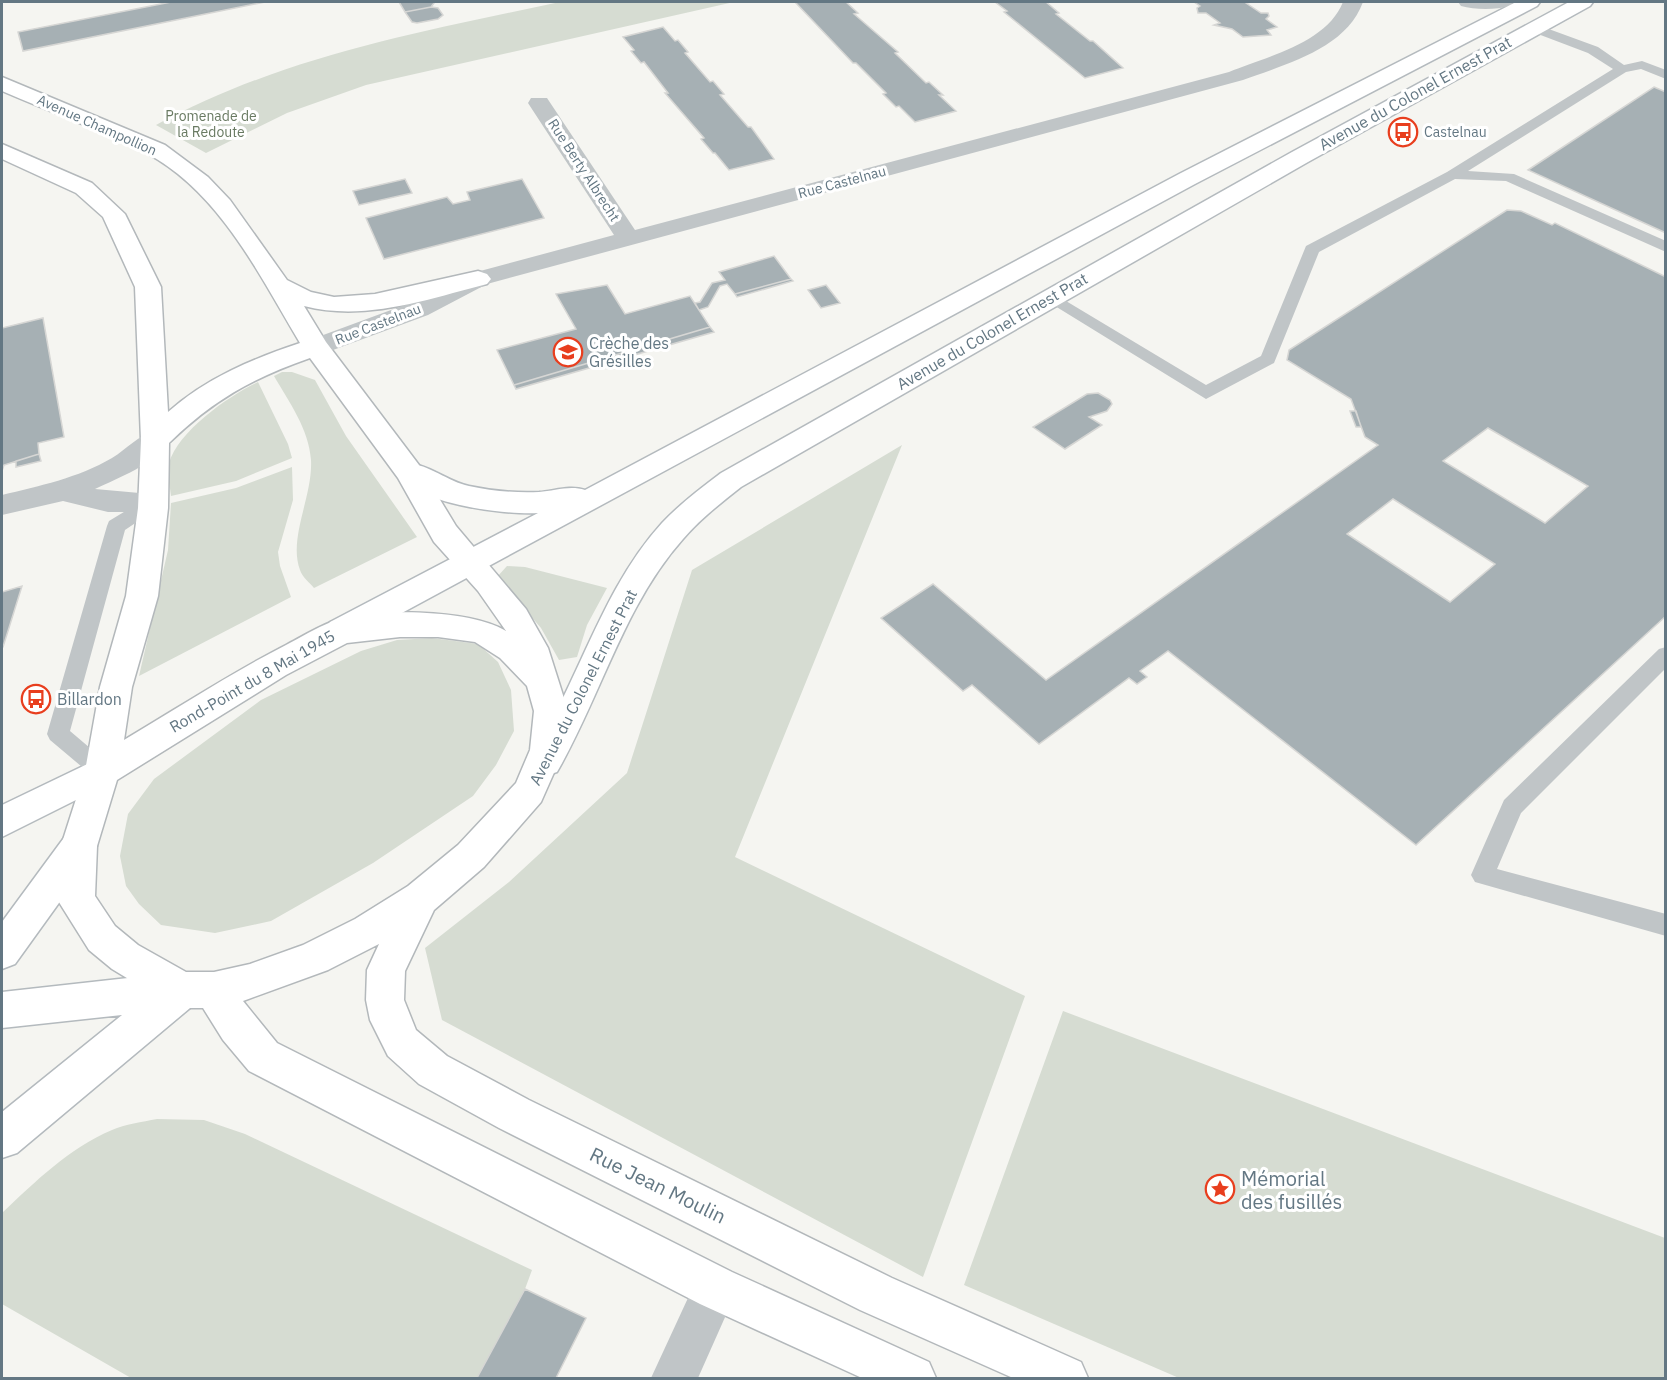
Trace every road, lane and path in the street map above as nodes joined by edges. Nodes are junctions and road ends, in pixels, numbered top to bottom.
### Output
1 (1353, 2) edge
2 (1468, 2) edge
3 (1503, 2) edge
4 (1530, 2) edge
5 (1583, 2) edge
6 (1535, 28) junction
7 (1622, 69) junction
8 (1665, 75) edge
9 (2, 83) edge
10 (539, 103) dead end
11 (2, 151) edge
12 (1452, 175) junction
13 (628, 238) junction
14 (1665, 247) edge
15 (478, 279) junction
16 (279, 285) junction
17 (1050, 298) junction
18 (316, 347) junction
19 (155, 440) junction
20 (409, 472) junction
21 (615, 487) junction
22 (63, 490) junction
23 (152, 502) junction
24 (2, 505) edge
25 (470, 561) junction
26 (340, 631) junction
27 (1665, 655) edge
28 (541, 680) junction
29 (102, 771) junction
30 (529, 792) junction
31 (2, 822) edge
32 (79, 846) junction
33 (421, 898) junction
34 (1665, 925) edge
35 (2, 952) edge
36 (198, 990) junction
37 (2, 1010) edge
38 (2, 1138) edge
39 (716, 1288) junction
40 (674, 1378) edge
41 (913, 1378) edge
42 (1065, 1378) edge

1 - 13 street, Rue Castelnau
2 - 3 street
4 - 21 main road, Avenue du Colonel Ernest Prat
5 - 6 main road, Avenue du Colonel Ernest Prat
6 - 7 lane
6 - 17 main road, Avenue du Colonel Ernest Prat
7 - 8 lane
7 - 12 lane
9 - 16 main road, Avenue Champollion
10 - 13 street, Rue Berty Albrecht
11 - 19 main road
12 - 14 lane
12 - 17 lane
13 - 15 street, Rue Castelnau
15 - 16 main road
15 - 18 street, Rue Castelnau
16 - 18 main road, Avenue Champollion
17 - 30 main road, Avenue du Colonel Ernest Prat
18 - 19 main road
18 - 20 main road, Avenue Champollion
19 - 22 street
19 - 23 main road
20 - 21 main road
20 - 25 main road, Avenue Champollion
21 - 25 main road, Avenue du Colonel Ernest Prat
22 - 23 street
22 - 24 street
23 - 29 main road
23 - 29 lane
25 - 26 main road, Avenue du Colonel Ernest Prat
25 - 28 main road, Avenue Champollion
26 - 28 main road, Rond-Point du 8 Mai 1945
26 - 29 main road, Rond-Point du 8 Mai 1945
27 - 34 lane
28 - 30 main road, Rond-Point du 8 Mai 1945
29 - 31 main road, Rond-Point du 8 Mai 1945
29 - 32 main road
30 - 33 main road, Rond-Point du 8 Mai 1945
32 - 35 main road
32 - 36 main road
33 - 36 main road, Rond-Point du 8 Mai 1945
33 - 42 main road, Rue Jean Moulin
36 - 37 main road, Rond-Point du 8 Mai 1945
36 - 38 main road
36 - 39 main road
39 - 40 street
39 - 41 main road

